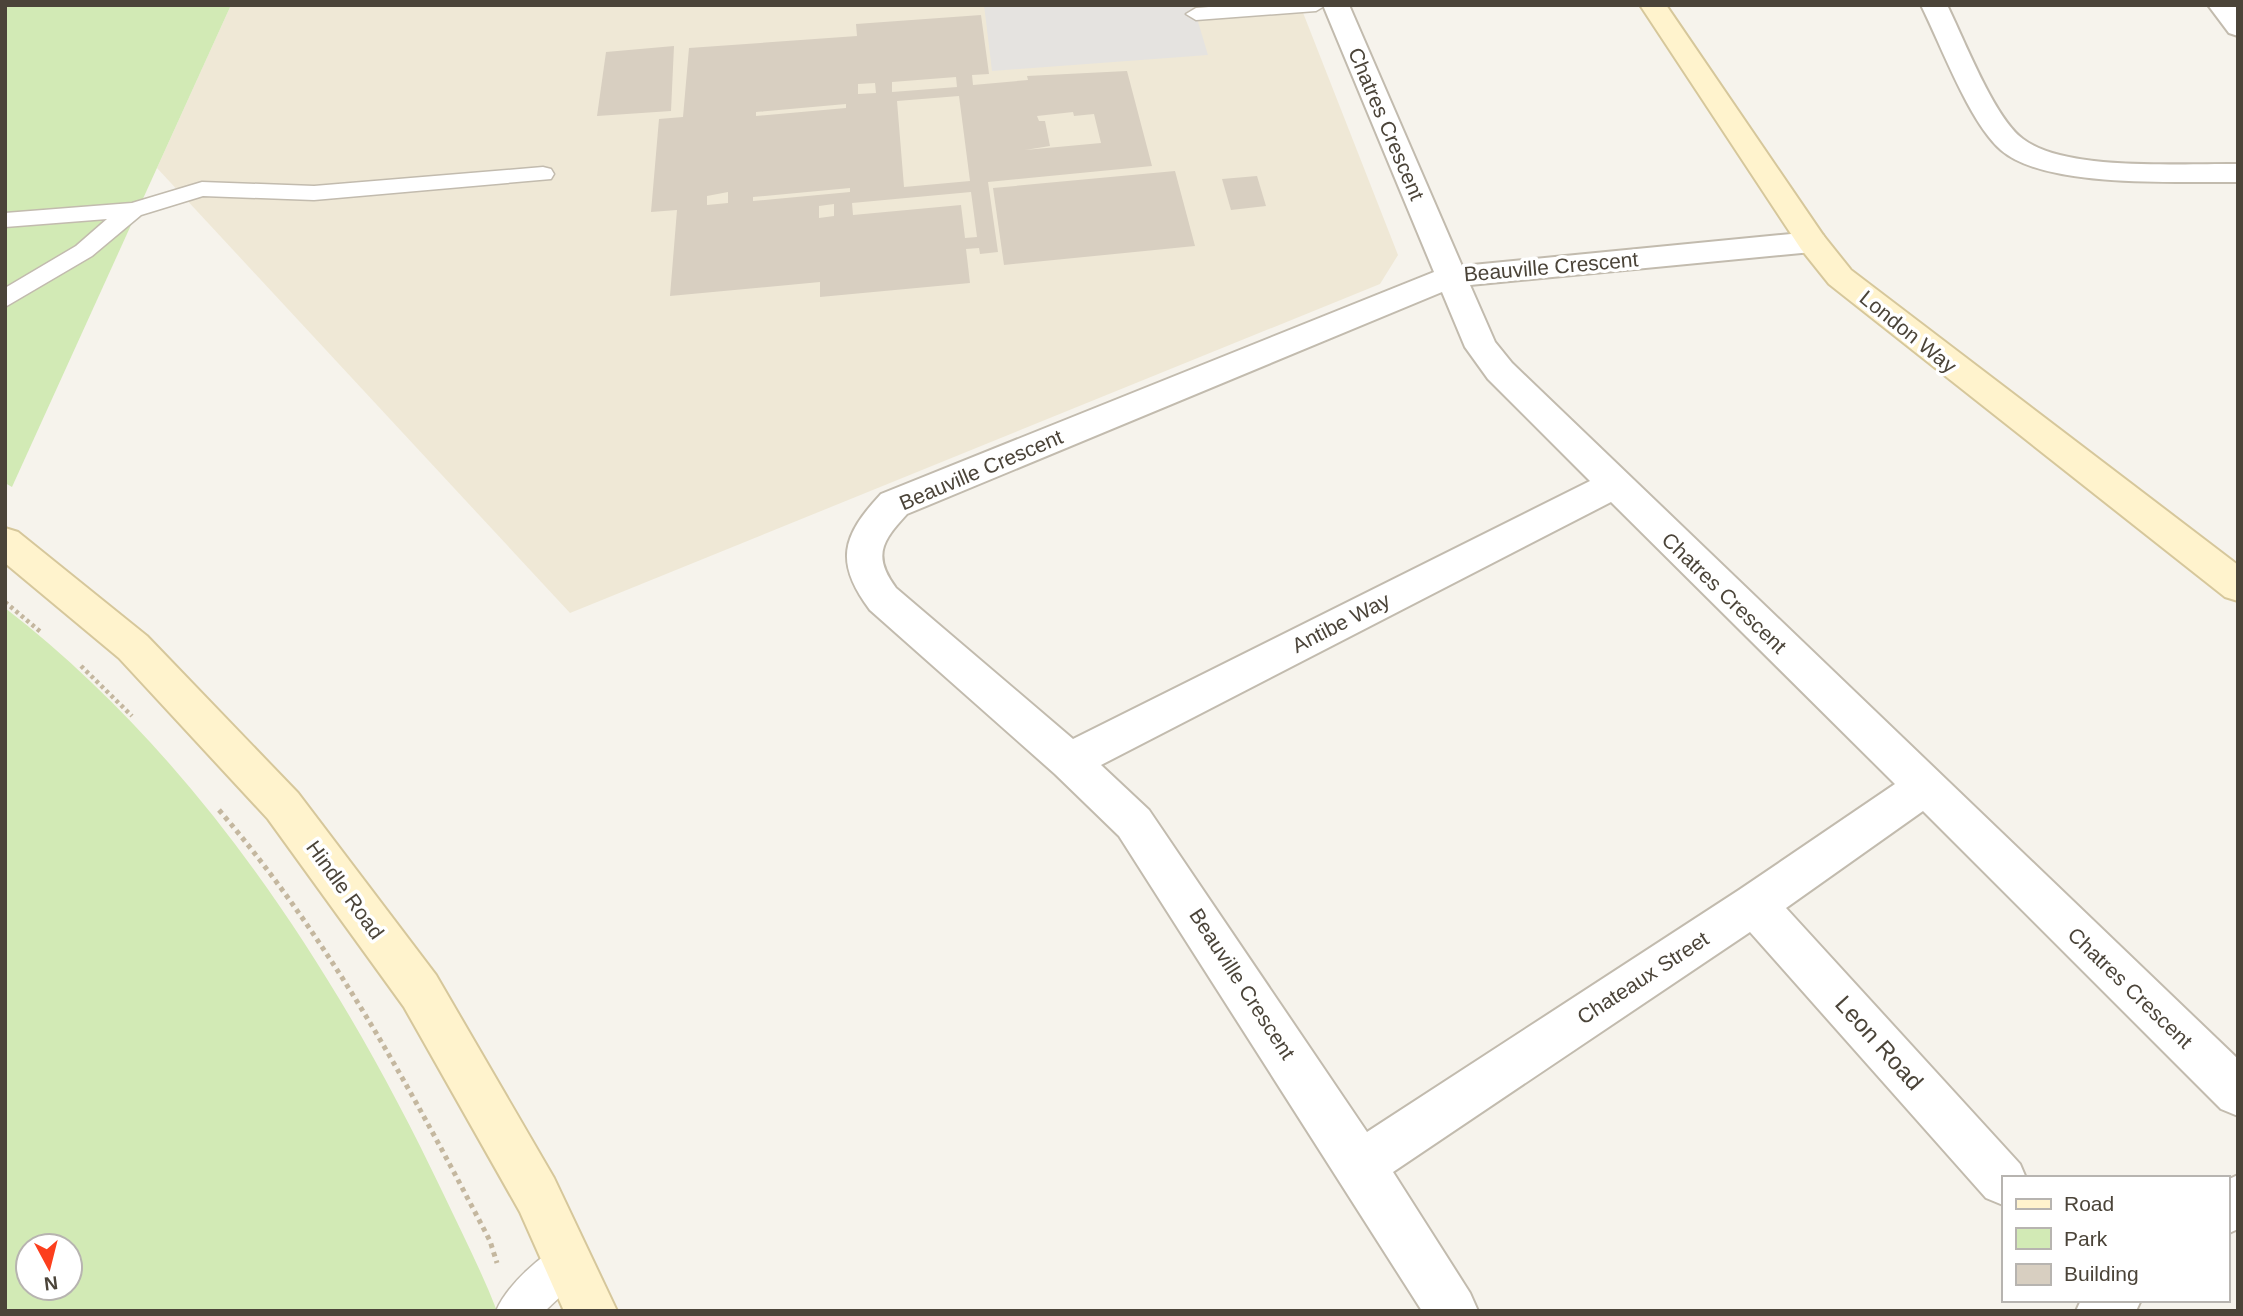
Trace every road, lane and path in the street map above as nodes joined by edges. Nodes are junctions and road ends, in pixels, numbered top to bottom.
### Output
1 (1316, 5) edge
2 (1336, 5) edge
3 (1653, 5) edge
4 (1934, 5) edge
5 (2221, 5) edge
6 (1196, 14) dead end
7 (2238, 28) edge
8 (2238, 173) edge
9 (543, 174) dead end
10 (134, 210) junction
11 (5, 220) edge
12 (1812, 242) junction
13 (1451, 277) junction
14 (5, 299) edge
15 (1613, 485) junction
16 (5, 542) edge
17 (2238, 586) edge
18 (5, 602) edge
19 (44, 635) dead end
20 (73, 659) dead end
21 (138, 722) dead end
22 (1069, 761) junction
23 (1924, 787) junction
24 (218, 808) dead end
25 (1754, 905) junction
26 (2238, 1092) edge
27 (1360, 1165) junction
28 (2002, 1180) edge
29 (568, 1262) junction
30 (508, 1293) edge
31 (591, 1311) edge
32 (1452, 1311) edge

1 - 6 lane
2 - 13 street, Chatres Crescent
3 - 12 street, London Way
4 - 8 street
5 - 7 street
9 - 10 lane
10 - 11 lane
10 - 14 lane
12 - 13 street, Beauville Crescent
12 - 17 street, London Way
13 - 15 street, Chatres Crescent
13 - 22 street, Beauville Crescent
15 - 22 street, Antibe Way
15 - 23 street, Chatres Crescent
16 - 29 street, Hindle Road
18 - 19 path
20 - 21 path
22 - 27 street, Beauville Crescent
23 - 25 street, Chateaux Street
23 - 26 street, Chatres Crescent
24 - 30 path
25 - 27 street, Chateaux Street
25 - 28 street, Leon Road
27 - 32 street, Beauville Crescent
29 - 30 lane
29 - 31 street, Hindle Road

